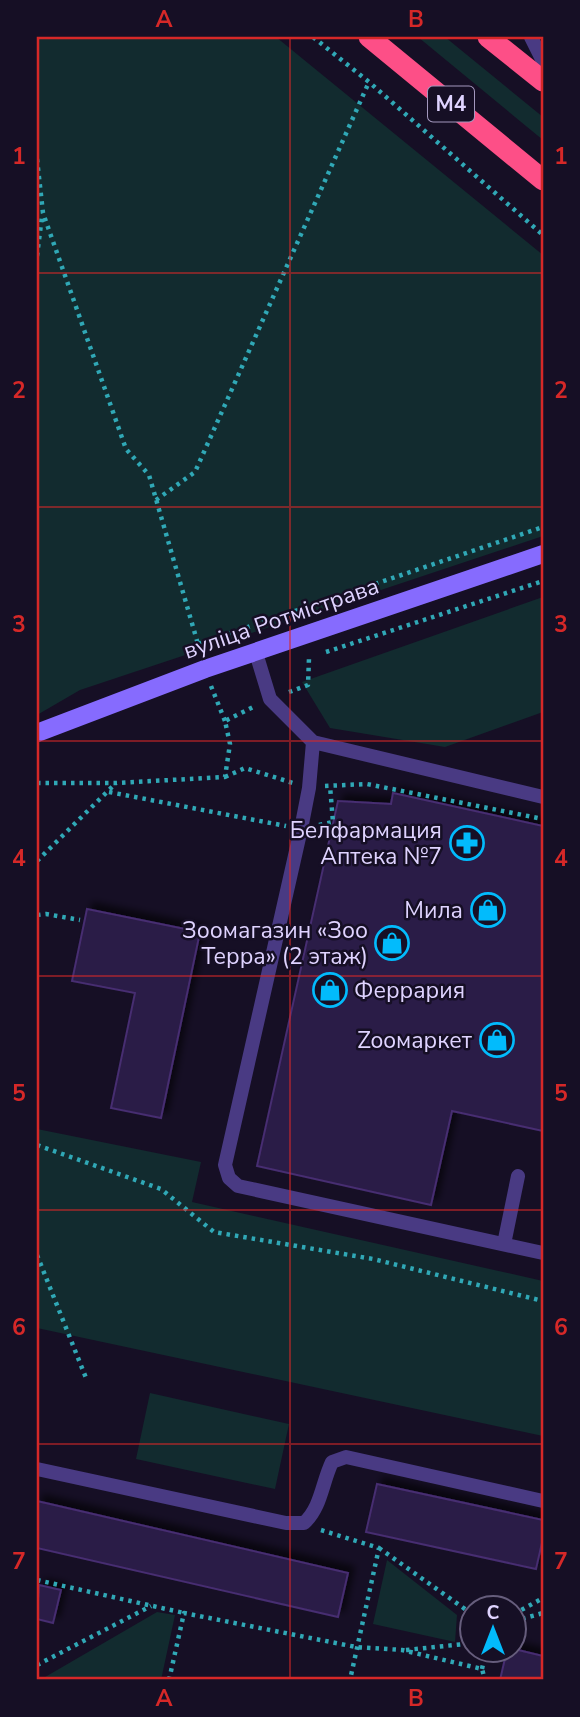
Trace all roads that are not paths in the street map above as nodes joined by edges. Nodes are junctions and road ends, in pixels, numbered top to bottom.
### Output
1 (369, 37) edge
2 (488, 37) edge
3 (502, 37) edge
4 (531, 37) edge
5 (543, 61) edge
6 (519, 62) junction
7 (543, 81) edge
8 (543, 180) edge
9 (543, 554) edge
10 (256, 653) junction
11 (37, 733) edge
12 (313, 742) junction
13 (537, 795) edge
14 (518, 1176) dead end
15 (503, 1244) junction
16 (543, 1253) edge
17 (37, 1469) edge
18 (543, 1501) edge

1 - 8 highway, М4
2 - 6 highway
3 - 6 lane
4 - 5 lane
6 - 7 highway
9 - 10 street, вуліца Ротмістрава
10 - 11 street, вуліца Ротмістрава
10 - 12 lane
12 - 13 lane
12 - 15 lane
14 - 15 lane
15 - 16 lane
17 - 18 lane

